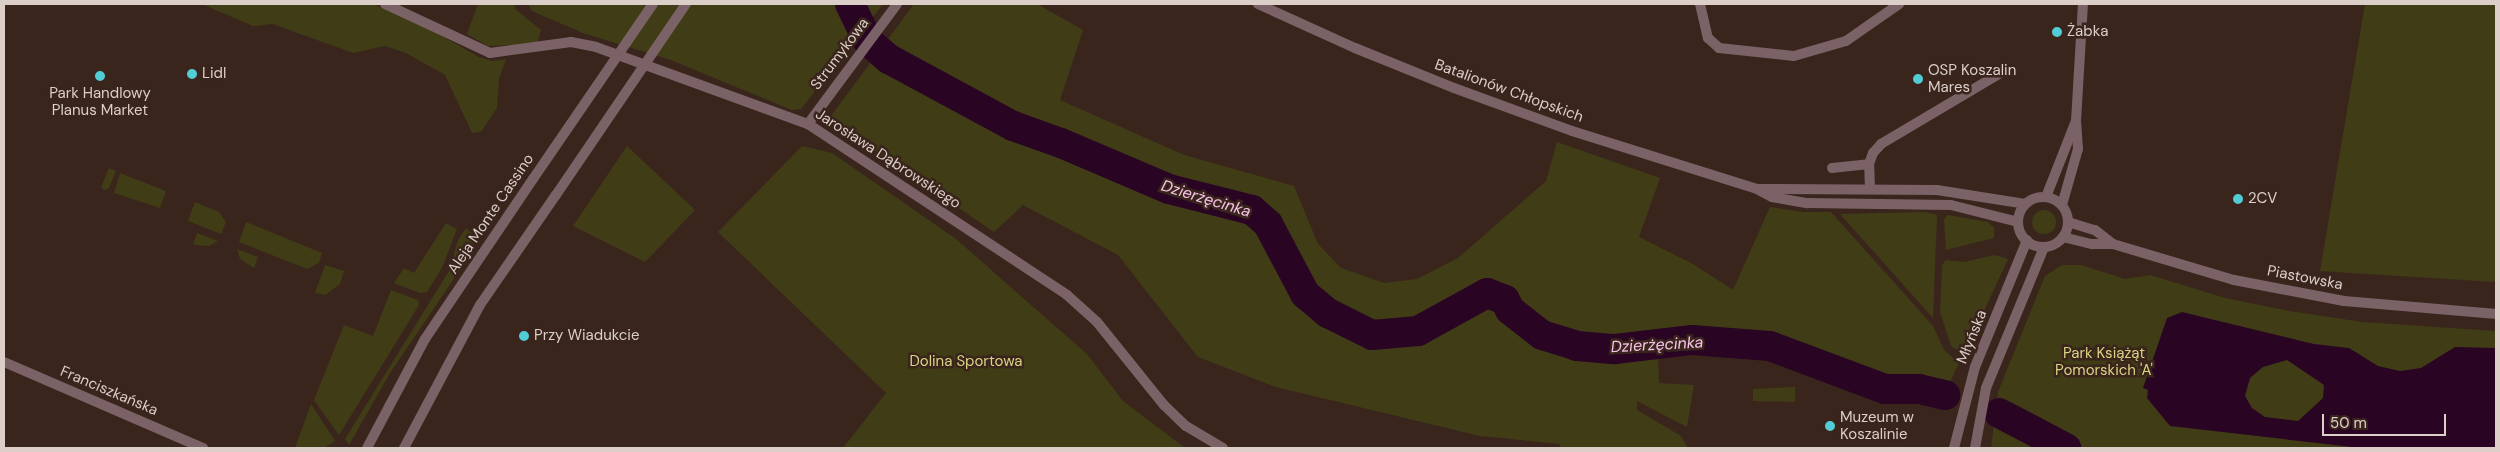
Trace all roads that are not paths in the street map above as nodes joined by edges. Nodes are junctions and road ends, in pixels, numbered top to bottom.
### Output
1 (385, 4) edge
2 (653, 4) edge
3 (686, 4) edge
4 (897, 4) edge
5 (1258, 4) edge
6 (1700, 4) edge
7 (1899, 4) edge
8 (2083, 4) edge
9 (2004, 71) dead end
10 (2076, 121) junction
11 (808, 124) junction
12 (1869, 164) junction
13 (1832, 168) dead end
14 (1757, 189) junction
15 (1870, 189) junction
16 (2046, 197) junction
17 (2025, 204) junction
18 (2062, 205) junction
19 (2018, 222) junction
20 (2068, 222) junction
21 (2063, 237) junction
22 (2026, 240) junction
23 (2113, 244) junction
24 (2044, 247) junction
25 (2496, 314) edge
26 (4, 362) edge
27 (203, 448) edge
28 (367, 448) edge
29 (404, 448) edge
30 (1223, 448) edge
31 (1954, 448) edge
32 (1975, 448) edge

1 - 11 street, Jarosława Dąbrowskiego
2 - 28 street, Aleja Monte Cassino, bridge
3 - 29 street, bridge
4 - 11 street, Strumykowa
5 - 14 street, Batalionów Chłopskich
6 - 7 street
8 - 10 street
9 - 12 street
10 - 16 street
10 - 18 street
11 - 30 street, Jarosława Dąbrowskiego
12 - 13 street
12 - 15 street
14 - 15 street, Batalionów Chłopskich
14 - 19 street, Batalionów Chłopskich
15 - 17 street, Batalionów Chłopskich
16 - 17 street
16 - 18 street
17 - 19 street
18 - 20 street
19 - 22 street
20 - 21 street
20 - 23 street, Piastowska
21 - 23 street, Piastowska
21 - 24 street
22 - 24 street
22 - 31 street, Młyńska
23 - 25 street, Piastowska
24 - 32 street, Młyńska
26 - 27 street, Franciszkańska

